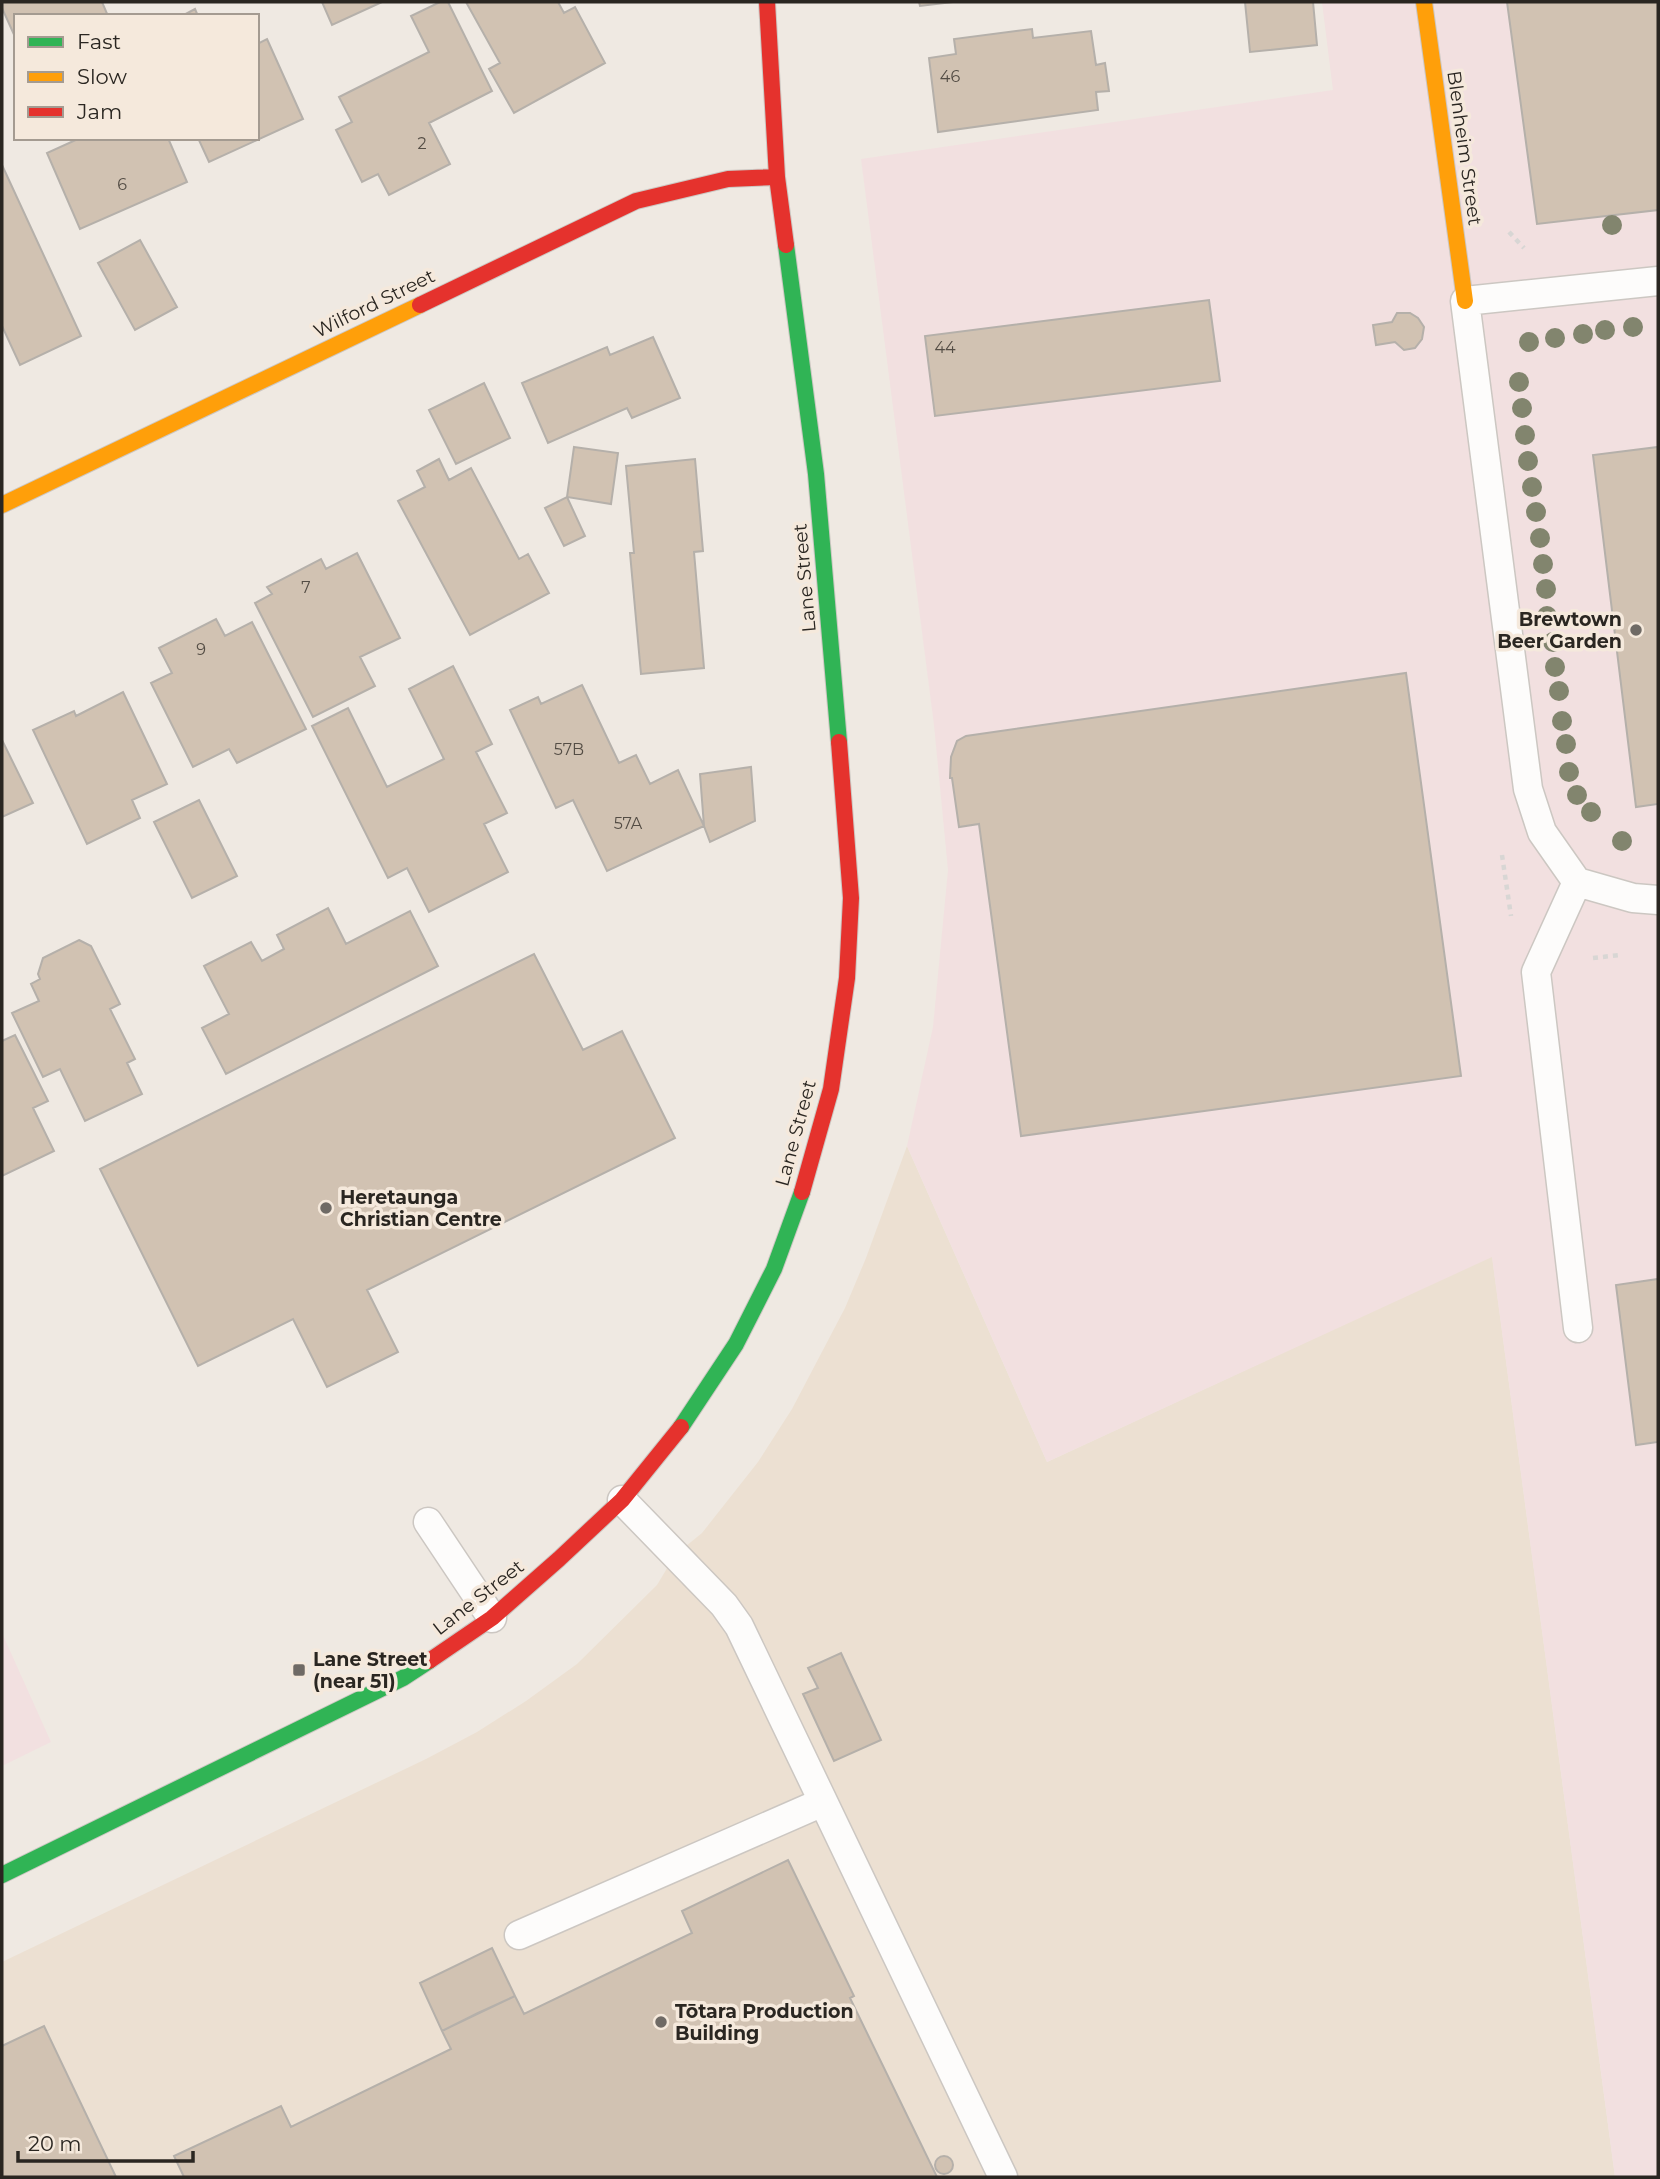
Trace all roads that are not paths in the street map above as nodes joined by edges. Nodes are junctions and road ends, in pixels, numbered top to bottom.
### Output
1 (767, 2) edge
2 (1424, 2) edge
3 (777, 177) junction
4 (1658, 281) edge
5 (1465, 301) junction
6 (2, 505) edge
7 (1577, 882) junction
8 (1658, 900) edge
9 (1578, 1328) dead end
10 (622, 1500) junction
11 (428, 1522) dead end
12 (492, 1618) junction
13 (823, 1802) junction
14 (2, 1875) edge
15 (520, 1935) dead end
16 (1003, 2177) edge

1 - 3 street, Lane Street
2 - 5 street, Blenheim Street
3 - 6 street, Wilford Street
3 - 10 street, Lane Street
4 - 5 lane
5 - 7 lane
7 - 8 lane
7 - 9 lane
10 - 12 street, Lane Street
10 - 13 lane
11 - 12 lane
12 - 14 street, Lane Street
13 - 15 lane
13 - 16 lane

